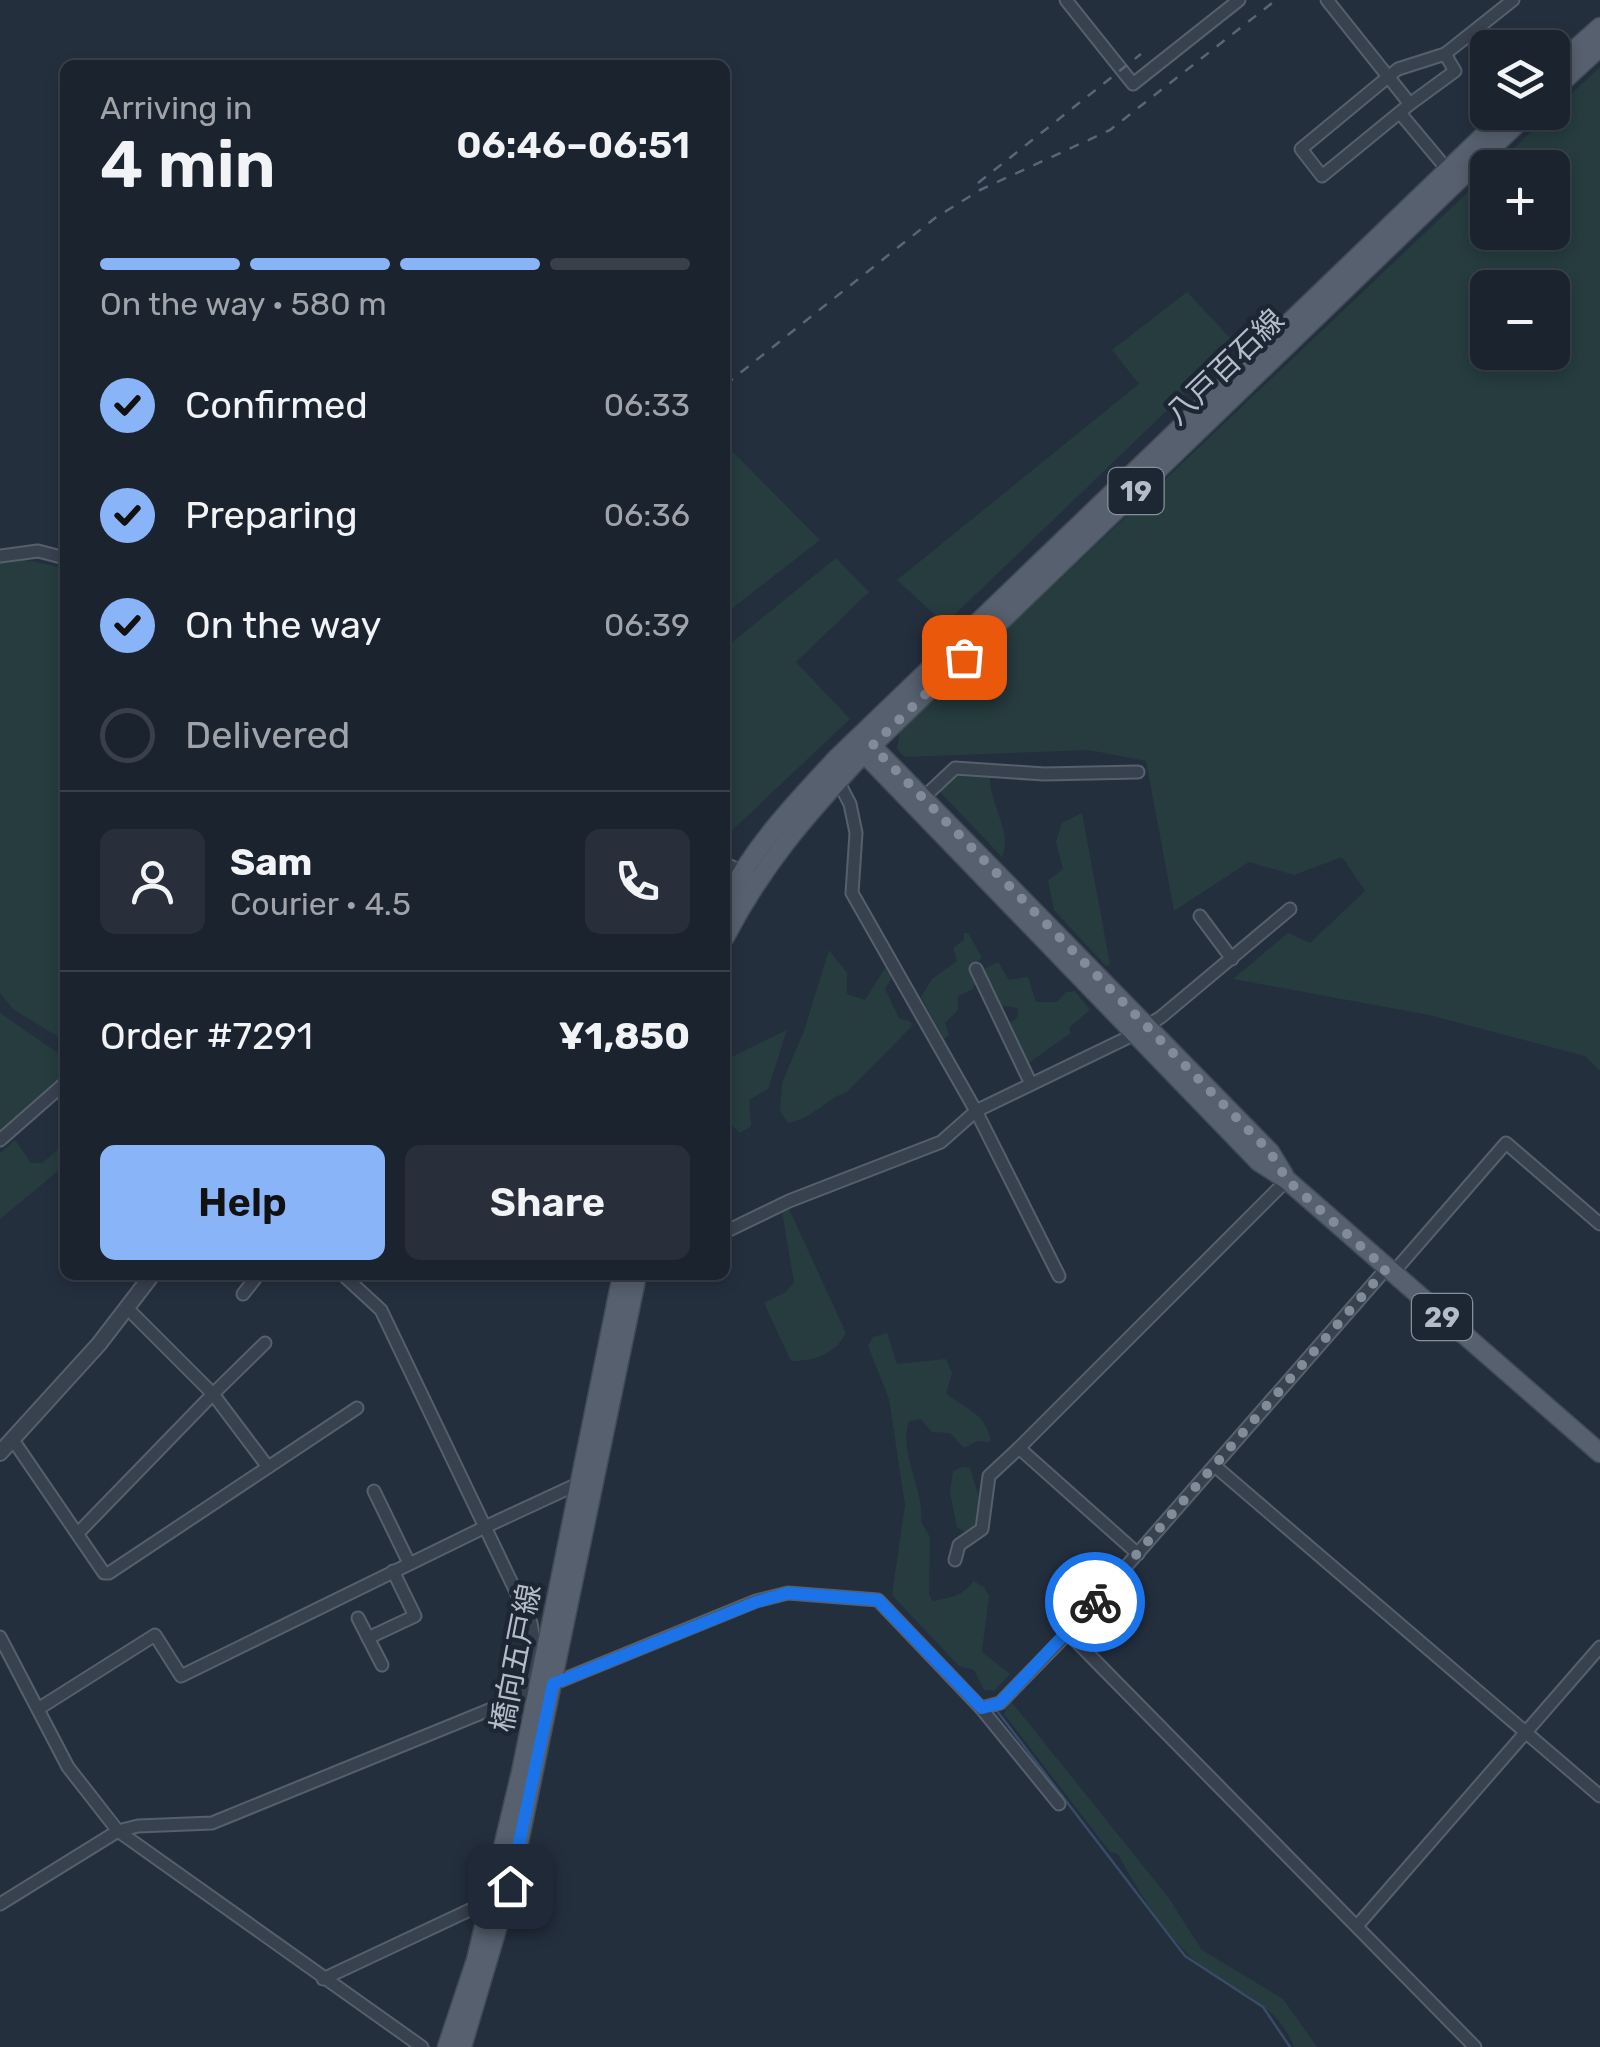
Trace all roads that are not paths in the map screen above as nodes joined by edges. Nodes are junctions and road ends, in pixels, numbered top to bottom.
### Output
1 (1066, 0) edge
2 (1239, 0) edge
3 (1327, 0) edge
4 (1513, 0) edge
5 (1600, 27) edge
6 (1600, 47) edge
7 (1445, 54) junction
8 (1570, 54) edge
9 (1570, 74) edge
10 (1388, 77) junction
11 (1405, 109) junction
12 (1492, 130) edge
13 (1508, 130) edge
14 (1453, 175) junction
15 (0, 556) edge
16 (60, 557) edge
17 (863, 747) junction
18 (1138, 772) dead end
19 (838, 781) junction
20 (923, 798) junction
21 (740, 873) edge
22 (1290, 910) dead end
23 (730, 916) edge
24 (1200, 916) dead end
25 (1232, 960) junction
26 (976, 969) dead end
27 (1140, 1030) junction
28 (1031, 1084) junction
29 (60, 1087) edge
30 (976, 1111) junction
31 (0, 1140) edge
32 (1287, 1180) junction
33 (1600, 1224) edge
34 (730, 1230) edge
35 (1389, 1272) junction
36 (1060, 1276) dead end
37 (148, 1280) edge
38 (254, 1280) edge
39 (349, 1280) edge
40 (628, 1280) edge
41 (242, 1294) dead end
42 (126, 1308) junction
43 (265, 1342) dead end
44 (214, 1394) junction
45 (356, 1408) dead end
46 (13, 1440) junction
47 (1020, 1448) junction
48 (0, 1453) edge
49 (1600, 1453) edge
50 (1216, 1466) junction
51 (268, 1467) junction
52 (587, 1480) junction
53 (374, 1492) dead end
54 (485, 1527) junction
55 (78, 1532) junction
56 (1138, 1554) junction
57 (956, 1560) dead end
58 (409, 1563) junction
59 (393, 1572) junction
60 (358, 1618) dead end
61 (1068, 1633) junction
62 (0, 1636) edge
63 (368, 1638) junction
64 (1600, 1646) edge
65 (382, 1665) dead end
66 (535, 1683) junction
67 (982, 1708) junction
68 (38, 1709) junction
69 (1526, 1733) junction
70 (1600, 1796) edge
71 (1059, 1804) dead end
72 (118, 1831) junction
73 (492, 1900) junction
74 (0, 1904) edge
75 (1357, 1926) junction
76 (323, 1979) junction
77 (422, 2047) edge
78 (447, 2047) edge
79 (462, 2047) edge
80 (1475, 2047) edge

1 - 2 street
3 - 10 street
4 - 7 street
5 - 8 main road
6 - 9 main road
7 - 10 street
7 - 11 street
10 - 11 street
10 - 11 street
11 - 14 street
12 - 14 main road, 八戸百石線 / 19
13 - 14 main road, 八戸百石線 / 19
14 - 17 main road, 八戸百石線 / 19
15 - 16 street
17 - 19 main road, 八戸百石線 / 19
17 - 20 main road, 29
17 - 21 main road, 八戸百石線 / 19
17 - 27 main road, 29
18 - 20 street
19 - 21 main road, 八戸百石線 / 19
19 - 30 street
20 - 27 main road, 29
21 - 23 main road
22 - 25 street
24 - 25 street
25 - 27 street
26 - 28 street
27 - 28 street
27 - 32 main road, 29
28 - 30 street
29 - 31 street
30 - 34 street
30 - 36 street
32 - 35 main road, 29
32 - 47 street
33 - 35 street
35 - 49 main road, 29
35 - 50 street
37 - 42 street
38 - 41 street
39 - 54 street
40 - 52 main road, 橋向五戸線
42 - 44 street
42 - 46 street
43 - 44 street
44 - 51 street
44 - 55 street
45 - 51 street
46 - 48 street
46 - 55 street
47 - 56 street
47 - 57 street
50 - 56 street
50 - 69 street
51 - 55 street
52 - 54 street
52 - 66 main road, 橋向五戸線
53 - 58 street
54 - 58 street
54 - 66 street
56 - 61 street
58 - 59 street
59 - 63 street
59 - 68 street
60 - 63 street
61 - 67 street
61 - 75 street
62 - 68 street
63 - 65 street
64 - 69 street
66 - 67 street
66 - 72 street
66 - 73 main road, 橋向五戸線
66 - 79 main road, 橋向五戸線
67 - 71 street
68 - 72 street
69 - 70 street
69 - 75 street
72 - 74 street
72 - 76 street
73 - 76 street
73 - 78 main road, 橋向五戸線
75 - 80 street
76 - 77 street

